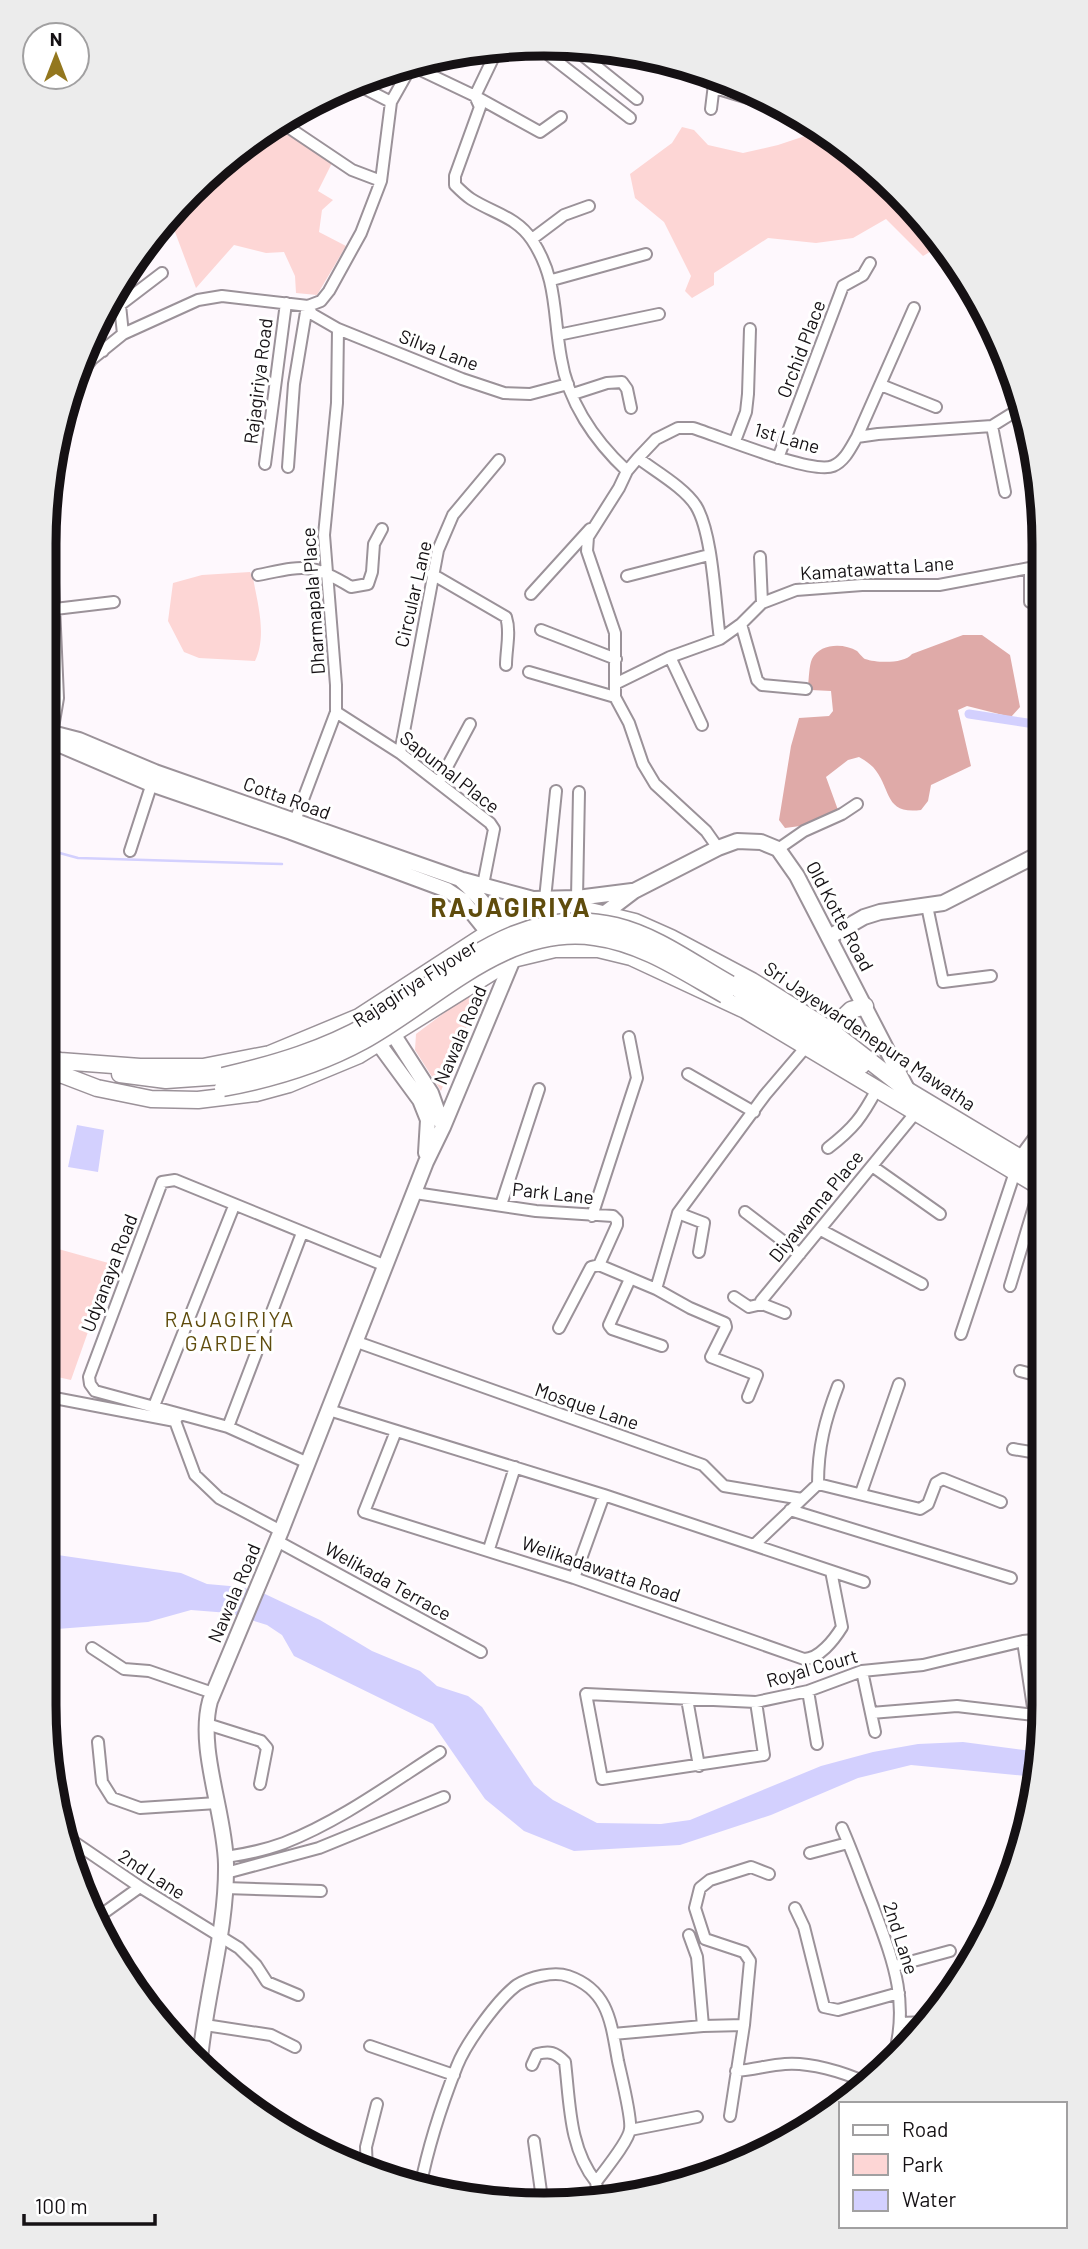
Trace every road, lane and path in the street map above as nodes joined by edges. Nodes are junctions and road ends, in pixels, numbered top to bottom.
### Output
1 (550, 56) edge
2 (585, 58) edge
3 (493, 59) edge
4 (425, 71) edge
5 (406, 76) edge
6 (715, 88) joint
7 (367, 89) edge
8 (475, 96) junction
9 (737, 96) edge
10 (637, 99) dead end
11 (391, 102) junction
12 (711, 108) dead end
13 (561, 117) dead end
14 (630, 118) dead end
15 (289, 128) edge
16 (381, 181) junction
17 (589, 206) dead end
18 (532, 239) junction
19 (646, 254) dead end
20 (870, 263) dead end
21 (162, 273) dead end
22 (552, 280) junction
23 (286, 303) junction
24 (308, 306) junction
25 (914, 307) dead end
26 (659, 314) dead end
27 (338, 329) junction
28 (750, 329) dead end
29 (123, 334) junction
30 (558, 334) junction
31 (98, 346) edge
32 (103, 351) junction
33 (92, 359) edge
34 (881, 385) junction
35 (570, 389) junction
36 (936, 407) dead end
37 (631, 408) dead end
38 (1013, 413) edge
39 (992, 426) junction
40 (857, 438) junction
41 (736, 441) junction
42 (638, 458) junction
43 (778, 458) junction
44 (499, 460) dead end
45 (265, 464) dead end
46 (288, 467) dead end
47 (627, 471) junction
48 (1005, 492) dead end
49 (598, 520) junction
50 (382, 529) dead end
51 (709, 555) junction
52 (760, 557) dead end
53 (1032, 568) edge
54 (325, 571) junction
55 (432, 574) junction
56 (258, 575) dead end
57 (627, 576) dead end
58 (1032, 588) edge
59 (531, 594) dead end
60 (114, 602) dead end
61 (1030, 602) dead end
62 (762, 603) junction
63 (56, 609) edge
64 (741, 624) junction
65 (541, 630) dead end
66 (56, 639) edge
67 (720, 639) junction
68 (670, 657) junction
69 (616, 659) junction
70 (506, 665) dead end
71 (529, 672) dead end
72 (615, 684) junction
73 (806, 689) dead end
74 (615, 697) junction
75 (56, 706) edge
76 (336, 712) junction
77 (470, 724) dead end
78 (702, 725) dead end
79 (56, 737) edge
80 (400, 753) junction
81 (153, 778) junction
82 (439, 782) junction
83 (556, 791) dead end
84 (579, 792) dead end
85 (857, 804) dead end
86 (293, 827) junction
87 (718, 848) junction
88 (778, 849) junction
89 (130, 851) dead end
90 (1032, 861) edge
91 (458, 878) junction
92 (483, 885) junction
93 (634, 891) junction
94 (450, 892) junction
95 (577, 898) junction
96 (539, 899) junction
97 (927, 906) junction
98 (598, 912) junction
99 (493, 930) junction
100 (829, 937) junction
101 (598, 949) junction
102 (513, 959) junction
103 (991, 975) dead end
104 (866, 1006) junction
105 (375, 1008) junction
106 (359, 1017) junction
107 (830, 1030) junction
108 (879, 1032) junction
109 (394, 1035) junction
110 (629, 1037) dead end
111 (379, 1044) junction
112 (806, 1048) junction
113 (278, 1051) junction
114 (861, 1052) junction
115 (56, 1064) edge
116 (56, 1064) edge
117 (56, 1064) edge
118 (56, 1065) edge
119 (688, 1073) dead end
120 (289, 1084) junction
121 (539, 1089) dead end
122 (877, 1089) junction
123 (907, 1090) junction
124 (917, 1111) junction
125 (754, 1112) junction
126 (443, 1126) junction
127 (1032, 1142) edge
128 (828, 1148) dead end
129 (426, 1162) junction
130 (1017, 1165) junction
131 (872, 1166) junction
132 (1032, 1175) edge
133 (415, 1193) junction
134 (501, 1205) junction
135 (234, 1206) junction
136 (745, 1212) dead end
137 (678, 1213) junction
138 (940, 1214) dead end
139 (1032, 1214) edge
140 (592, 1216) junction
141 (821, 1230) junction
142 (302, 1233) junction
143 (699, 1252) dead end
144 (800, 1254) junction
145 (598, 1265) junction
146 (386, 1266) junction
147 (630, 1279) junction
148 (922, 1284) dead end
149 (1010, 1286) dead end
150 (656, 1289) junction
151 (734, 1297) dead end
152 (762, 1304) junction
153 (785, 1313) dead end
154 (559, 1328) dead end
155 (961, 1334) dead end
156 (357, 1342) junction
157 (662, 1346) dead end
158 (1020, 1371) dead end
159 (1032, 1374) edge
160 (899, 1384) dead end
161 (838, 1385) dead end
162 (748, 1397) dead end
163 (56, 1398) edge
164 (154, 1406) junction
165 (329, 1410) junction
166 (177, 1417) junction
167 (228, 1427) junction
168 (396, 1431) junction
169 (1013, 1449) dead end
170 (1032, 1452) edge
171 (308, 1463) junction
172 (515, 1467) junction
173 (818, 1484) junction
174 (860, 1493) junction
175 (604, 1495) junction
176 (802, 1499) junction
177 (1001, 1502) dead end
178 (790, 1510) junction
179 (279, 1536) junction
180 (755, 1544) junction
181 (489, 1549) junction
182 (831, 1571) junction
183 (574, 1577) junction
184 (1011, 1578) dead end
185 (864, 1582) dead end
186 (1032, 1641) edge
187 (1023, 1642) junction
188 (92, 1648) dead end
189 (481, 1652) dead end
190 (862, 1671) junction
191 (1032, 1683) edge
192 (808, 1691) junction
193 (213, 1693) junction
194 (687, 1699) junction
195 (756, 1702) junction
196 (871, 1713) junction
197 (1032, 1714) edge
198 (207, 1724) junction
199 (874, 1732) dead end
200 (98, 1742) dead end
201 (817, 1744) dead end
202 (440, 1752) dead end
203 (699, 1766) junction
204 (260, 1784) dead end
205 (444, 1797) dead end
206 (217, 1803) junction
207 (842, 1828) dead end
208 (848, 1843) junction
209 (77, 1844) edge
210 (810, 1853) dead end
211 (226, 1857) junction
212 (769, 1874) dead end
213 (226, 1880) junction
214 (140, 1888) junction
215 (321, 1891) dead end
216 (795, 1908) dead end
217 (103, 1914) edge
218 (689, 1935) dead end
219 (219, 1937) junction
220 (950, 1951) dead end
221 (895, 1966) junction
222 (899, 1993) junction
223 (298, 1995) dead end
224 (915, 2022) edge
225 (900, 2023) junction
226 (205, 2025) junction
227 (744, 2025) junction
228 (703, 2026) junction
229 (613, 2034) junction
230 (897, 2042) edge
231 (370, 2046) dead end
232 (295, 2048) dead end
233 (201, 2052) edge
234 (532, 2065) dead end
235 (736, 2071) junction
236 (454, 2075) junction
237 (857, 2079) edge
238 (377, 2104) dead end
239 (730, 2116) dead end
240 (697, 2117) dead end
241 (631, 2130) junction
242 (534, 2141) dead end
243 (367, 2159) edge
244 (422, 2177) edge
245 (596, 2182) junction
246 (597, 2190) edge
247 (541, 2193) edge

1 - 14 street
2 - 10 street
3 - 8 street
4 - 8 street
5 - 11 street
6 - 9 street
6 - 12 street
7 - 11 street
8 - 13 street
8 - 18 street
11 - 16 street
15 - 16 street
16 - 24 street
17 - 18 street
18 - 22 street
19 - 22 street
20 - 43 street, Orchid Place
21 - 29 street
22 - 30 street
23 - 24 street, Rajagiriya Road
23 - 29 street, Rajagiriya Road
23 - 45 street, Rajagiriya Road
24 - 27 street, Silva Lane
24 - 46 street
25 - 34 street
26 - 30 street
27 - 35 street, Silva Lane
27 - 54 street, Dharmapala Place
28 - 41 street
29 - 32 street, Rajagiriya Road
30 - 35 street
31 - 32 street
32 - 33 street, Rajagiriya Road
34 - 36 street
34 - 40 street
35 - 37 street, Silva Lane
35 - 47 street
38 - 39 street
39 - 40 street
39 - 48 street
40 - 43 street, 1st Lane
41 - 42 street, 1st Lane
41 - 43 street, 1st Lane
42 - 47 street, 1st Lane
42 - 51 street
44 - 55 street, Circular Lane
47 - 49 street, 1st Lane
49 - 59 street
49 - 69 street
50 - 54 street
51 - 57 street
51 - 67 street
52 - 62 street
53 - 62 street, Kamatawatta Lane
54 - 56 street
54 - 76 street, Dharmapala Place
55 - 70 street
55 - 80 street, Circular Lane
58 - 61 street
60 - 63 street
62 - 64 street, Kamatawatta Lane
64 - 67 street, Kamatawatta Lane
64 - 73 street
65 - 69 street
66 - 75 street
67 - 68 street, Kamatawatta Lane
68 - 72 street, Kamatawatta Lane
68 - 78 street
69 - 72 street
71 - 74 street
72 - 74 street
74 - 87 street
76 - 80 street, Sapumal Place
76 - 86 street, Dharmapala Place
77 - 82 street
79 - 81 main road, Cotta Road
80 - 82 street, Sapumal Place
81 - 86 main road, Cotta Road
81 - 89 street
82 - 92 street, Sapumal Place
83 - 96 street
84 - 95 street
85 - 88 street
86 - 91 main road, Cotta Road
86 - 94 main road, Cotta Road
87 - 88 main road
87 - 93 main road
88 - 100 main road, Old Kotte Road
90 - 97 main road
91 - 92 main road
91 - 94 main road
91 - 99 main road, Cotta Road
92 - 96 main road
93 - 95 main road
93 - 98 main road
94 - 99 main road, Cotta Road
95 - 96 main road
96 - 98 main road
97 - 100 main road
97 - 103 street
98 - 99 highway, Sri Jayewardenepura Mawatha
98 - 101 main road
98 - 107 highway, Sri Jayewardenepura Mawatha
99 - 102 main road
99 - 105 highway, Sri Jayewardenepura Mawatha
100 - 104 main road, Old Kotte Road
101 - 102 highway, Sri Jayewardenepura Mawatha
101 - 112 highway, Sri Jayewardenepura Mawatha
102 - 109 highway, Sri Jayewardenepura Mawatha
102 - 126 main road, Nawala Road
104 - 107 highway
104 - 108 main road, Old Kotte Road
105 - 106 highway, Sri Jayewardenepura Mawatha
105 - 109 main road, Nawala Road
106 - 111 main road, Nawala Road
106 - 113 highway, Sri Jayewardenepura Mawatha
107 - 114 highway, Sri Jayewardenepura Mawatha
108 - 114 main road
108 - 123 main road, Old Kotte Road
109 - 111 highway, Sri Jayewardenepura Mawatha
109 - 126 main road, Nawala Road
110 - 140 street
111 - 120 highway, Sri Jayewardenepura Mawatha
111 - 129 main road, Nawala Road
112 - 122 highway, Sri Jayewardenepura Mawatha
112 - 125 street
113 - 115 highway, Sri Jayewardenepura Mawatha
113 - 120 highway
114 - 123 highway, Sri Jayewardenepura Mawatha
116 - 123 highway, Rajagiriya Flyover, bridge
117 - 124 highway, Rajagiriya Flyover, bridge
118 - 120 highway, Sri Jayewardenepura Mawatha
119 - 125 street
121 - 134 street
122 - 124 highway, Sri Jayewardenepura Mawatha
122 - 128 street
123 - 130 highway, Sri Jayewardenepura Mawatha
124 - 130 highway, Sri Jayewardenepura Mawatha
124 - 131 street, Diyawanna Place
125 - 137 street
126 - 129 main road, Nawala Road
127 - 130 street
129 - 133 main road, Nawala Road
130 - 132 highway, Sri Jayewardenepura Mawatha
130 - 155 street
131 - 138 street
131 - 141 street, Diyawanna Place
133 - 134 street, Park Lane
133 - 146 main road, Nawala Road
134 - 140 street, Park Lane
135 - 142 street, Udyanaya Road
135 - 164 street
135 - 164 street, Udyanaya Road
136 - 144 street
137 - 143 street
137 - 150 street
139 - 149 street
140 - 145 street, Park Lane
141 - 144 street, Diyawanna Place
141 - 148 street
142 - 146 street, Udyanaya Road
142 - 167 street
144 - 152 street, Diyawanna Place
145 - 147 street
145 - 154 street
146 - 156 main road, Nawala Road
147 - 150 street
147 - 157 street
150 - 162 street
151 - 152 street
152 - 153 street
156 - 165 main road, Nawala Road
156 - 176 street, Mosque Lane
158 - 159 street
160 - 174 street
161 - 173 street
163 - 166 street
164 - 166 street, Udyanaya Road
165 - 168 street
165 - 171 main road, Nawala Road
166 - 167 street, Udyanaya Road
166 - 179 street, Welikada Terrace
167 - 171 street, Udyanaya Road
168 - 172 street
168 - 181 street, Welikadawatta Road
169 - 170 street
171 - 179 main road, Nawala Road
172 - 175 street
172 - 181 street
173 - 174 street
173 - 176 street
174 - 177 street
175 - 180 street
175 - 183 street
176 - 178 street
178 - 180 street
178 - 184 street
179 - 189 street, Welikada Terrace
179 - 193 main road, Nawala Road
180 - 182 street
181 - 183 street, Welikadawatta Road
182 - 183 street, Welikadawatta Road
182 - 185 street
186 - 187 street, Royal Court
187 - 190 street, Royal Court
187 - 191 street
188 - 193 street
190 - 192 street, Royal Court
190 - 196 street
192 - 195 street, Royal Court
192 - 201 street
193 - 198 main road, Nawala Road
194 - 195 street, Royal Court
194 - 203 street
194 - 203 street, Royal Court
195 - 203 street
196 - 197 street
196 - 199 street
198 - 204 street
198 - 206 main road, Nawala Road
200 - 206 street
202 - 211 street
205 - 213 street
206 - 211 main road, Nawala Road
207 - 208 street, 2nd Lane
208 - 210 street
208 - 221 street, 2nd Lane
209 - 214 street, 2nd Lane
211 - 213 main road, Nawala Road
212 - 227 street
213 - 215 street
213 - 219 main road, Nawala Road
214 - 217 street
214 - 219 street, 2nd Lane
216 - 222 street
218 - 228 street
219 - 223 street, 2nd Lane
219 - 226 main road, Nawala Road
220 - 221 street
221 - 222 street, 2nd Lane
222 - 225 street, 2nd Lane
224 - 225 street
225 - 230 street, 2nd Lane
226 - 232 street
226 - 233 main road, Nawala Road
227 - 228 street
227 - 235 street
228 - 229 street
229 - 236 street
229 - 241 street
231 - 236 street
234 - 245 street
235 - 237 street
235 - 239 street
236 - 244 street
238 - 243 street
240 - 241 street
241 - 245 street
242 - 247 street
245 - 246 street

